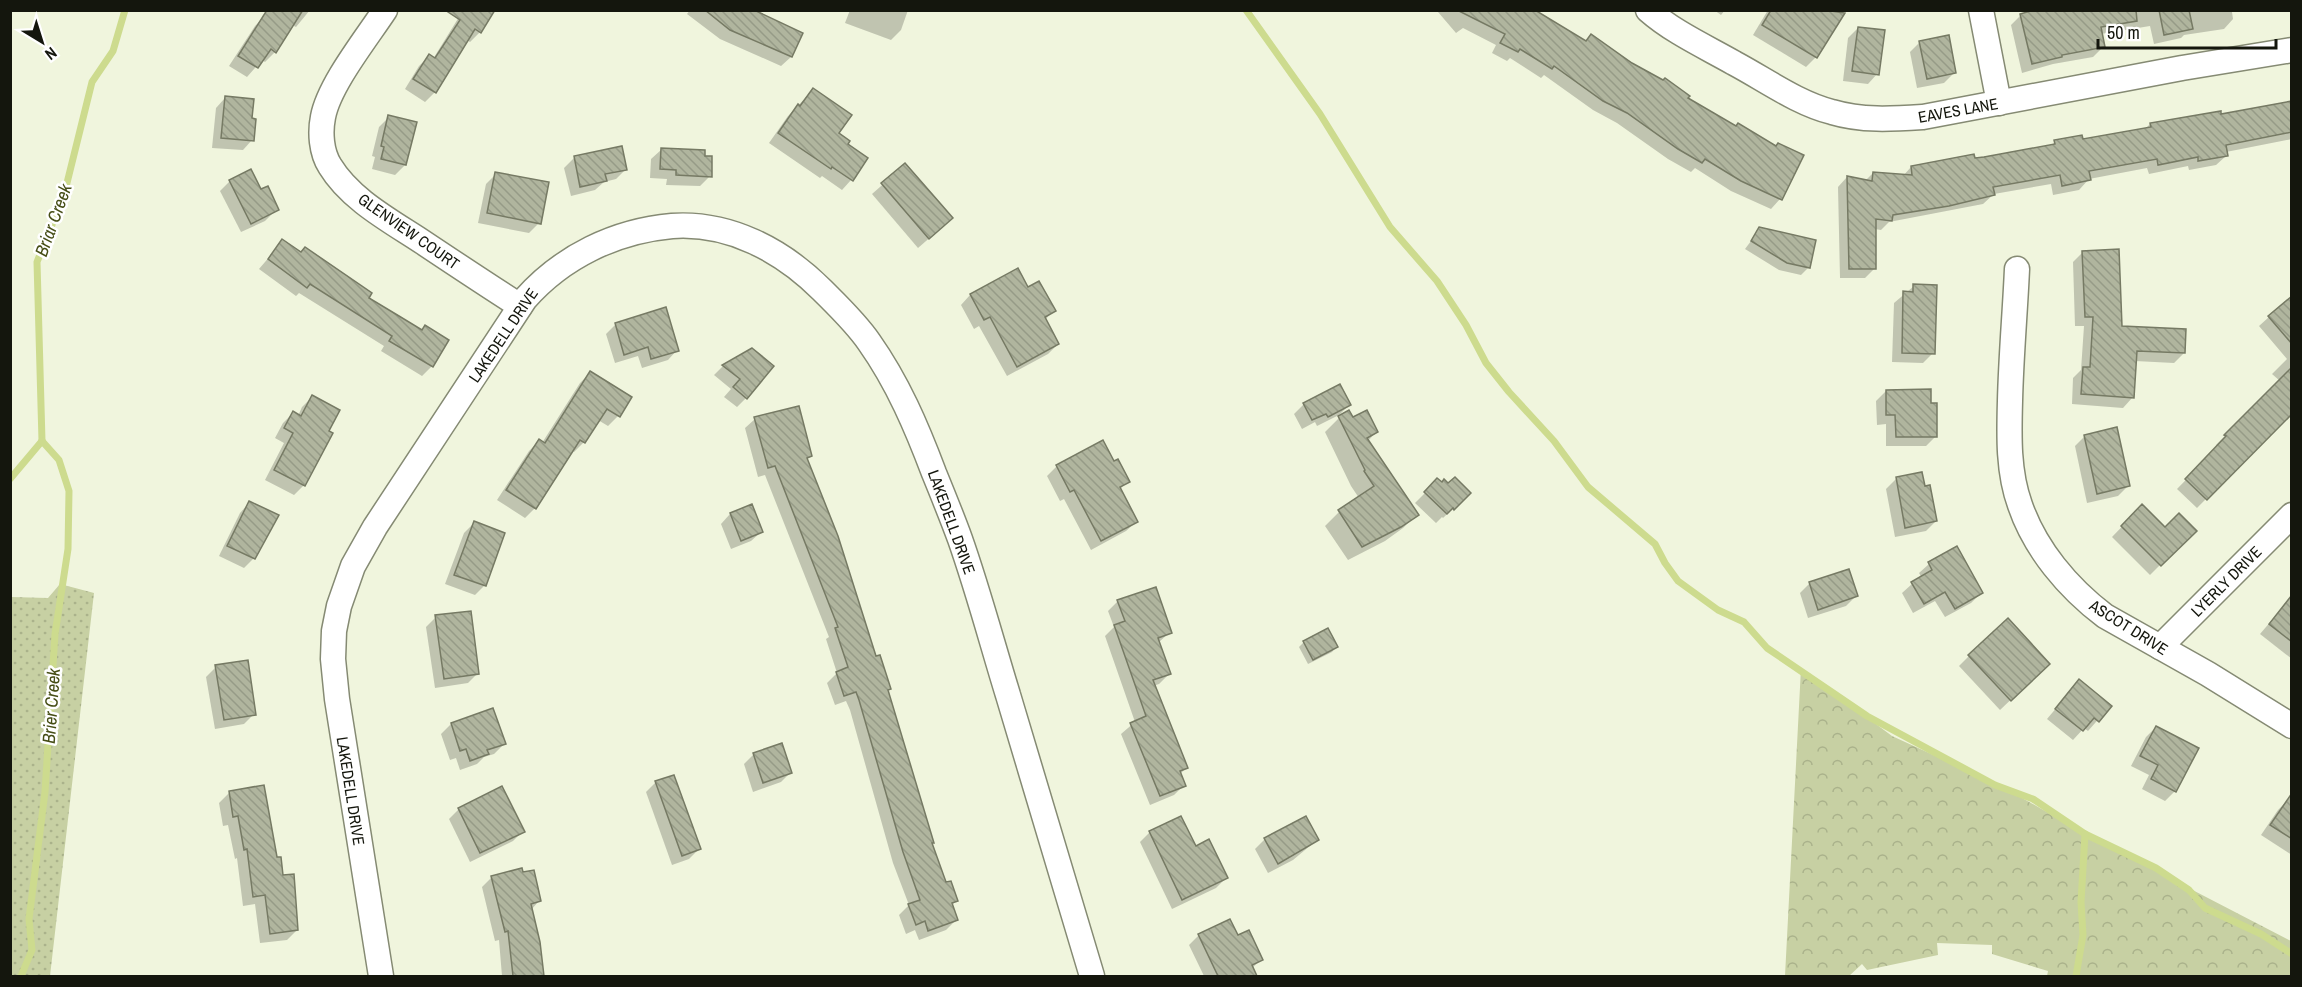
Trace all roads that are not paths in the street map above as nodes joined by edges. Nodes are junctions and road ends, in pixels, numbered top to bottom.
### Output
1 (385, 10) edge
2 (1648, 10) edge
3 (1981, 10) edge
4 (2292, 50) edge
5 (1999, 103) junction
6 (2017, 269) dead end
7 (520, 306) junction
8 (2292, 515) edge
9 (2160, 647) junction
10 (2292, 726) edge
11 (381, 976) edge
12 (1092, 976) edge

1 - 7 street, GLENVIEW COURT
2 - 5 street, EAVES LANE
3 - 5 street
4 - 5 street, EAVES LANE
6 - 9 street, ASCOT DRIVE
7 - 11 street, LAKEDELL DRIVE
7 - 12 street, LAKEDELL DRIVE
8 - 9 street, LYERLY DRIVE
9 - 10 street, ASCOT DRIVE

